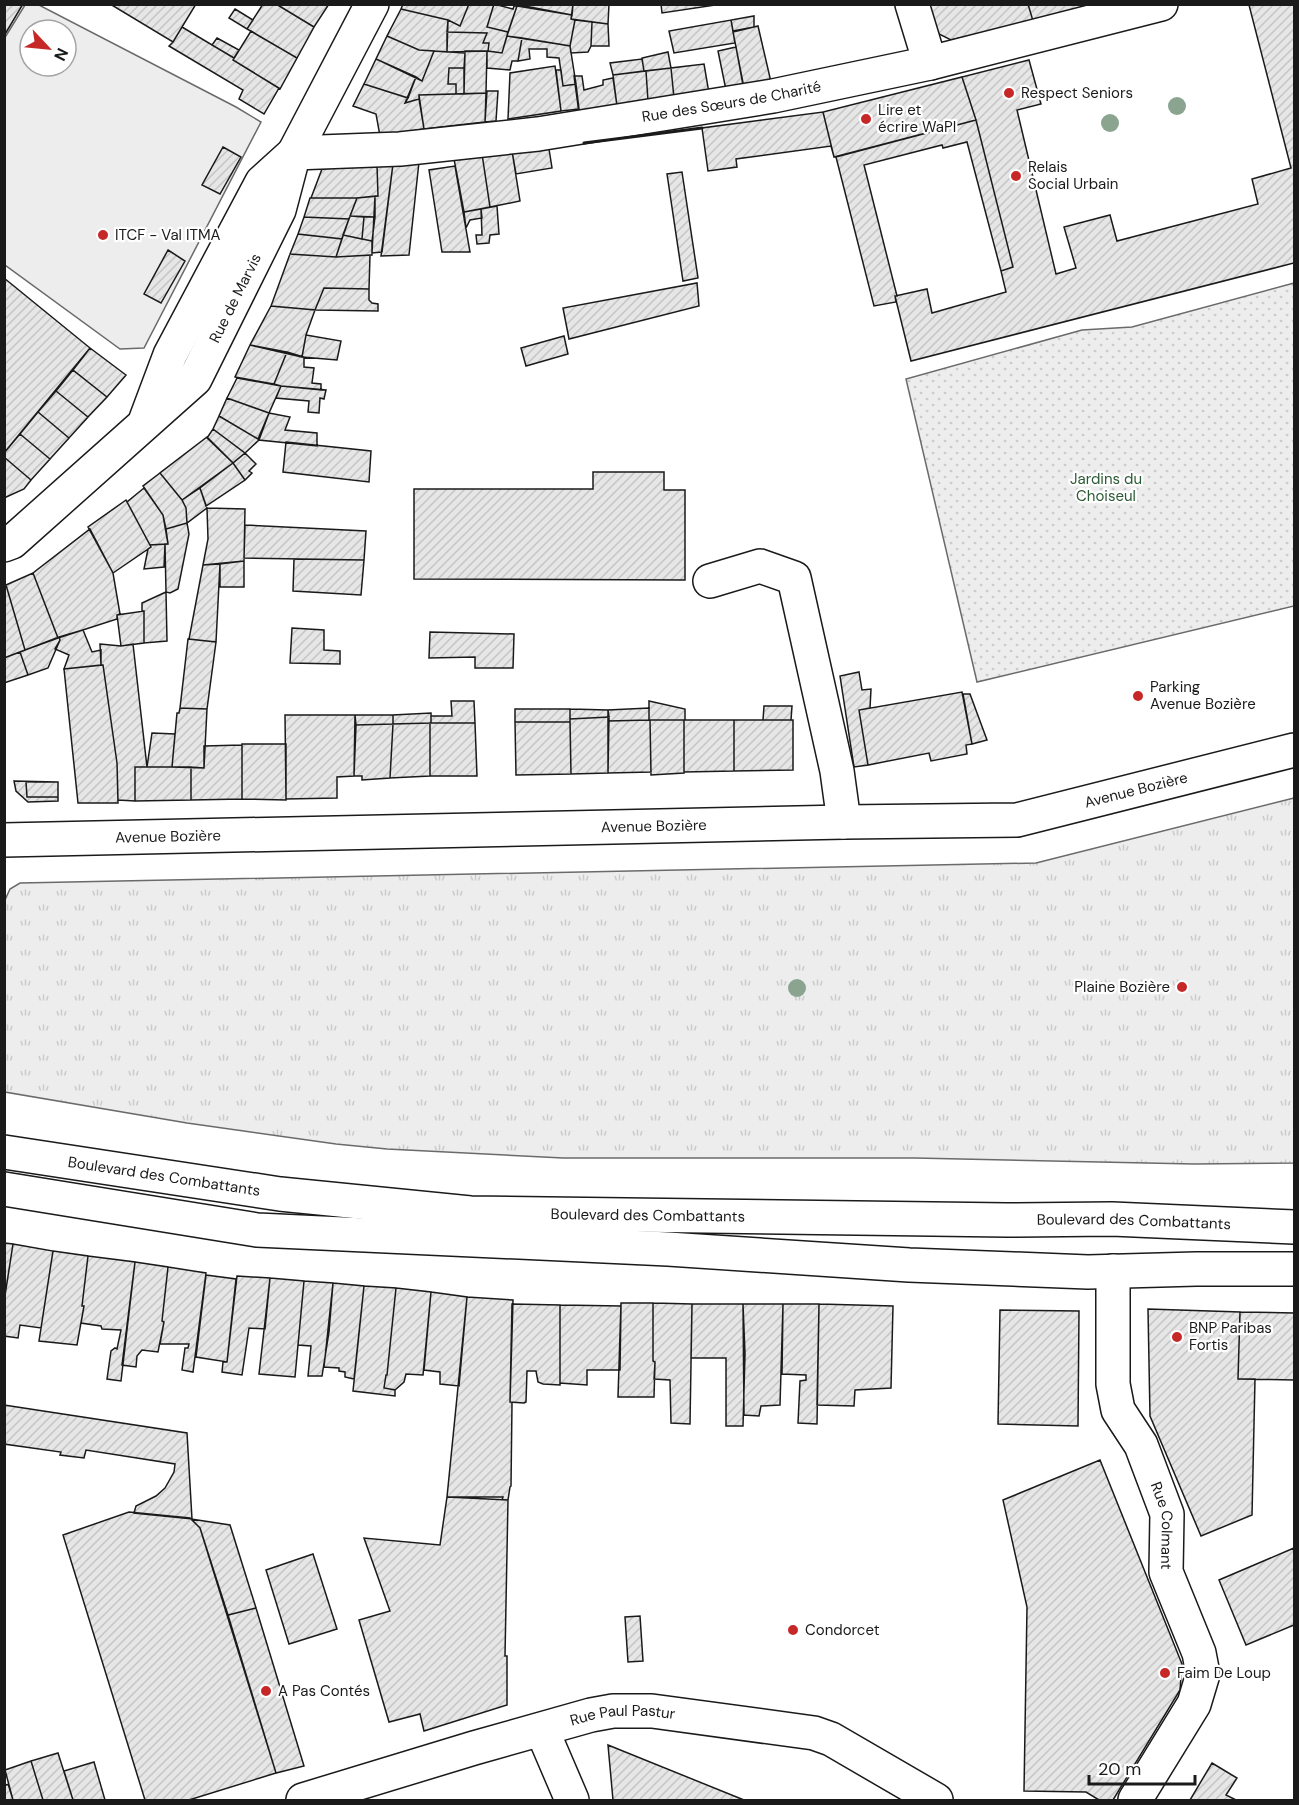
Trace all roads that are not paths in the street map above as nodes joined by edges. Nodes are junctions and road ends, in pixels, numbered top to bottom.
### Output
1 (372, 4) edge
2 (912, 4) edge
3 (1161, 4) edge
4 (930, 63) junction
5 (294, 153) junction
6 (4, 545) edge
7 (710, 581) dead end
8 (1294, 750) edge
9 (844, 822) junction
10 (4, 840) edge
11 (4, 1152) edge
12 (4, 1189) edge
13 (1294, 1227) edge
14 (1294, 1269) edge
15 (1113, 1271) junction
16 (542, 1730) junction
17 (303, 1800) edge
18 (572, 1800) edge
19 (936, 1800) edge
20 (1134, 1800) edge

1 - 5 street, Rue de Marvis
2 - 4 street
3 - 4 street, Rue des Sœurs de Charité
4 - 5 street, Rue des Sœurs de Charité
5 - 6 street, Rue de Marvis
7 - 9 street
8 - 9 street, Avenue Bozière
9 - 10 street, Avenue Bozière
11 - 13 street, Boulevard des Combattants
12 - 15 street, Boulevard des Combattants
14 - 15 street, Boulevard des Combattants
15 - 20 street, Rue Colmant
16 - 17 street, Rue Paul Pastur
16 - 18 street
16 - 19 street, Rue Paul Pastur

